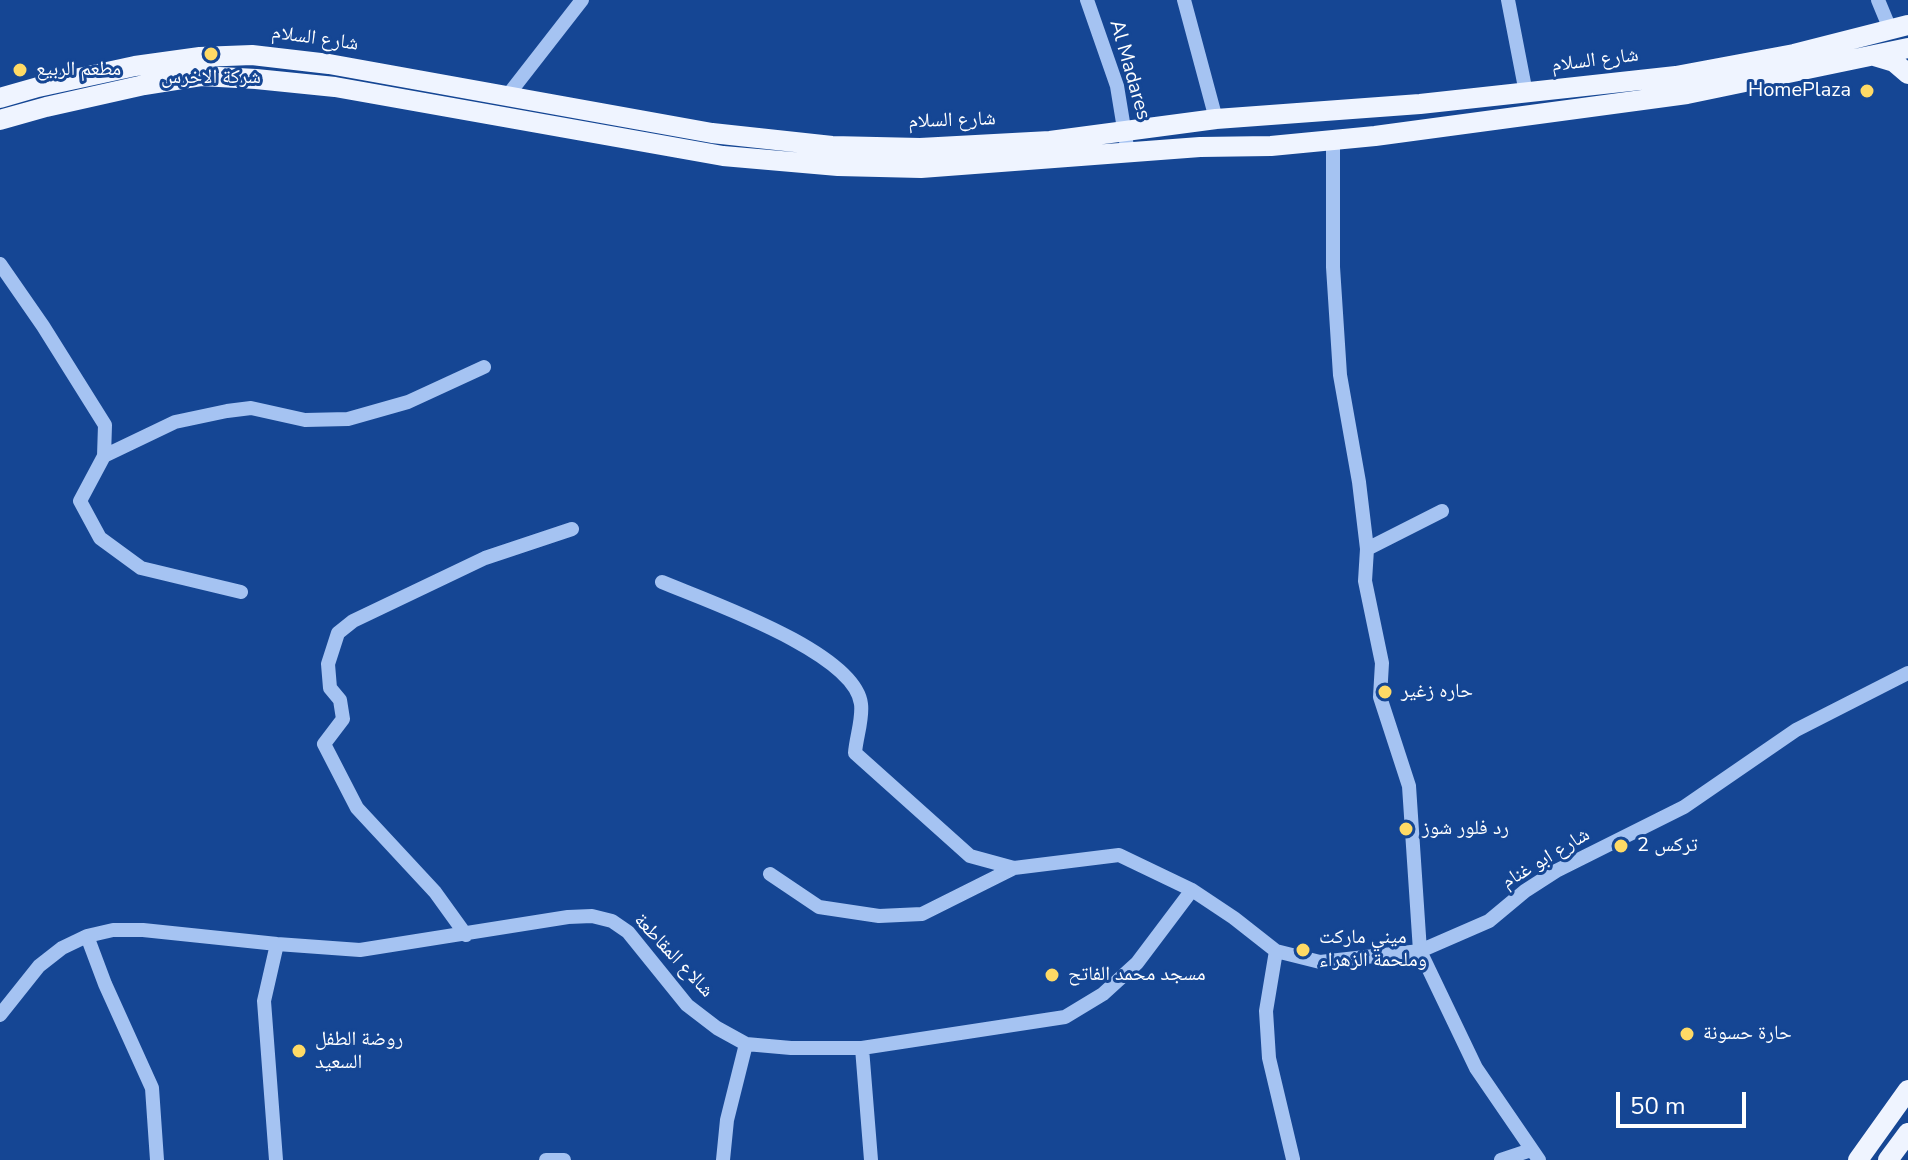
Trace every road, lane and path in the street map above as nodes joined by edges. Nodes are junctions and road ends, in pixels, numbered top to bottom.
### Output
1 (582, 0) edge
2 (1087, 0) edge
3 (1184, 0) edge
4 (1508, 0) edge
5 (1878, 0) edge
6 (1904, 20) edge
7 (1908, 48) edge
8 (1874, 56) junction
9 (1908, 74) edge
10 (1526, 93) junction
11 (508, 95) junction
12 (2, 106) edge
13 (1216, 119) junction
14 (1126, 131) junction
15 (1333, 140) junction
16 (1128, 153) junction
17 (0, 264) edge
18 (484, 367) dead end
19 (104, 456) junction
20 (1442, 511) dead end
21 (572, 529) dead end
22 (1367, 549) junction
23 (662, 582) dead end
24 (241, 592) dead end
25 (1908, 673) edge
26 (1014, 868) junction
27 (770, 874) dead end
28 (1192, 890) junction
29 (466, 935) junction
30 (87, 936) junction
31 (277, 944) junction
32 (1276, 951) junction
33 (1420, 951) junction
34 (0, 1015) edge
35 (746, 1044) junction
36 (862, 1048) junction
37 (1908, 1090) edge
38 (1908, 1133) edge
39 (1535, 1155) edge
40 (1293, 1159) edge
41 (157, 1160) edge
42 (276, 1160) edge
43 (546, 1160) edge
44 (564, 1160) edge
45 (723, 1160) edge
46 (871, 1160) edge
47 (1501, 1160) edge
48 (1858, 1160) edge
49 (1888, 1160) edge

1 - 11 street
2 - 14 street, Al Madares
3 - 13 street
4 - 10 street
5 - 6 street
6 - 7 main road
6 - 10 main road, شارع السلام
7 - 8 main road, شارع السلام
8 - 9 main road
8 - 15 main road, شارع السلام
10 - 13 main road, شارع السلام
11 - 12 main road, شارع السلام
11 - 14 main road, شارع السلام
12 - 16 main road, شارع السلام
13 - 14 main road, شارع السلام
14 - 16 street, Al Madares
15 - 16 main road, شارع السلام
15 - 22 street
17 - 19 street
18 - 19 street
19 - 24 street
20 - 22 street
21 - 29 street
22 - 33 street
23 - 26 street
25 - 33 street, شارع ابو غنام
26 - 27 street
26 - 28 street, شارع ابو غنام
28 - 32 street, شارع ابو غنام
28 - 36 street, شالاع المقاطعة
29 - 31 street, شالاع المقاطعة
29 - 35 street, شالاع المقاطعة
30 - 31 street, شالاع المقاطعة
30 - 34 street, شالاع المقاطعة
30 - 41 street
31 - 42 street
32 - 33 street, شارع ابو غنام
32 - 40 street
33 - 39 street
35 - 36 street, شالاع المقاطعة
35 - 45 street
36 - 46 street
37 - 48 main road
38 - 49 main road
39 - 47 street
43 - 44 street

